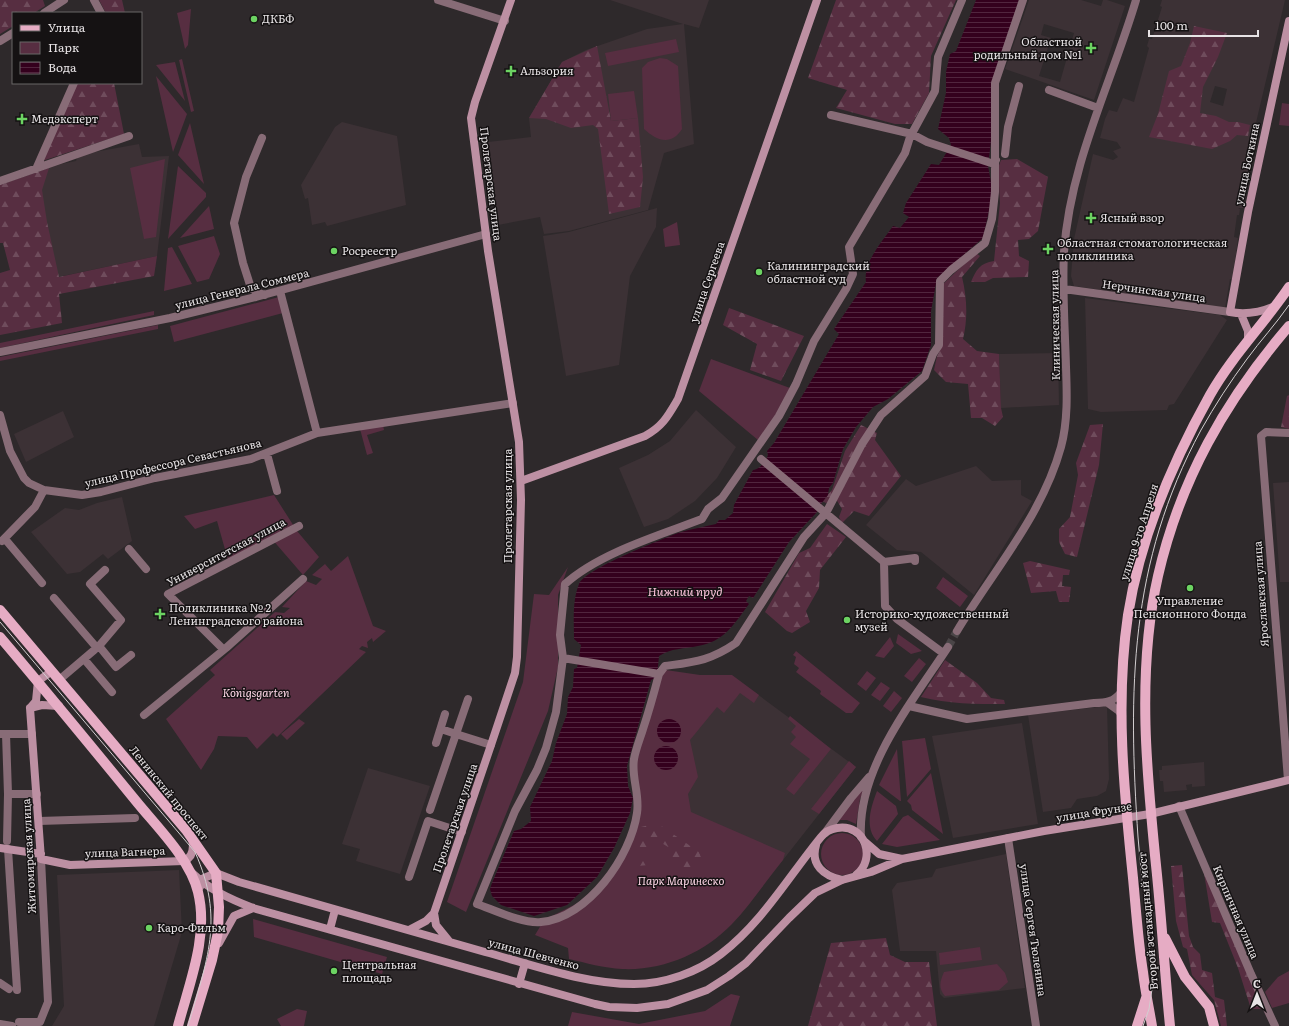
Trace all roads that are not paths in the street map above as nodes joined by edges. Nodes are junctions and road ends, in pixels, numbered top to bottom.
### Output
1 (64, 0) edge
2 (94, 0) edge
3 (438, 0) edge
4 (511, 0) edge
5 (817, 0) edge
6 (962, 0) edge
7 (1023, 0) edge
8 (1136, 0) edge
9 (46, 12) edge
10 (100, 12) edge
11 (1289, 21) edge
12 (505, 22) junction
13 (12, 34) edge
14 (0, 41) edge
15 (74, 84) edge
16 (1019, 86) dead end
17 (1049, 90) dead end
18 (1098, 108) junction
19 (831, 115) dead end
20 (912, 134) junction
21 (129, 136) dead end
22 (262, 138) dead end
23 (994, 164) junction
24 (36, 169) junction
25 (0, 181) edge
26 (486, 234) junction
27 (1289, 287) edge
28 (1064, 289) junction
29 (280, 291) junction
30 (265, 295) junction
31 (1276, 306) junction
32 (1230, 312) junction
33 (1241, 314) junction
34 (1289, 326) edge
35 (1248, 341) junction
36 (0, 352) edge
37 (513, 402) junction
38 (0, 415) edge
39 (317, 433) junction
40 (1289, 433) edge
41 (267, 454) junction
42 (761, 459) dead end
43 (521, 481) junction
44 (44, 490) junction
45 (277, 491) dead end
46 (823, 511) junction
47 (299, 526) dead end
48 (129, 549) dead end
49 (915, 561) dead end
50 (884, 562) junction
51 (146, 569) dead end
52 (104, 570) dead end
53 (303, 580) dead end
54 (42, 583) dead end
55 (54, 598) dead end
56 (0, 610) edge
57 (957, 630) tunnel mouth
58 (0, 637) edge
59 (98, 647) junction
60 (223, 649) junction
61 (132, 655) dead end
62 (563, 658) junction
63 (84, 659) junction
64 (52, 670) junction
65 (659, 674) junction
66 (59, 680) junction
67 (38, 681) junction
68 (1122, 691) junction
69 (112, 692) dead end
70 (468, 699) dead end
71 (1108, 703) junction
72 (58, 706) junction
73 (909, 706) junction
74 (30, 708) junction
75 (445, 714) dead end
76 (144, 715) dead end
77 (1122, 716) junction
78 (441, 729) junction
79 (3, 734) edge
80 (32, 734) junction
81 (456, 734) junction
82 (436, 743) dead end
83 (491, 746) junction
84 (871, 775) junction
85 (1289, 780) edge
86 (8, 794) junction
87 (37, 794) junction
88 (1179, 806) junction
89 (430, 810) dead end
90 (1150, 814) junction
91 (135, 818) dead end
92 (1126, 818) junction
93 (39, 821) junction
94 (462, 832) junction
95 (825, 833) junction
96 (192, 838) junction
97 (863, 838) junction
98 (1008, 838) junction
99 (817, 842) junction
100 (5, 846) edge
101 (41, 856) junction
102 (902, 859) junction
103 (184, 861) junction
104 (192, 873) junction
105 (216, 873) junction
106 (409, 877) dead end
107 (854, 877) junction
108 (842, 880) junction
109 (202, 882) junction
110 (198, 892) junction
111 (218, 893) junction
112 (253, 908) junction
113 (335, 910) junction
114 (434, 913) junction
115 (330, 929) junction
116 (409, 930) junction
117 (1162, 931) junction
118 (449, 942) junction
119 (212, 960) junction
120 (525, 963) junction
121 (0, 983) edge
122 (519, 984) junction
123 (1146, 996) junction
124 (0, 1024) edge
125 (16, 1025) edge
126 (178, 1026) edge
127 (192, 1026) edge
128 (1036, 1026) edge
129 (1137, 1026) edge
130 (1152, 1026) edge
131 (1170, 1026) edge
132 (1214, 1026) edge
133 (1275, 1026) edge

1 - 9 street
2 - 10 street
3 - 12 street
4 - 12 main road, Пролетарская улица
5 - 43 main road, улица Сергеева
6 - 20 street
7 - 23 street
8 - 18 street, Клиническая улица
11 - 32 main road, улица Боткина
12 - 26 main road, Пролетарская улица
13 - 14 street
15 - 24 street
16 - 23 street
17 - 18 street
18 - 28 street, Клиническая улица
19 - 20 street
20 - 23 street
20 - 62 street
21 - 24 street
22 - 30 street
23 - 46 street
24 - 25 street
26 - 29 street, улица Генерала Соммера
26 - 37 main road, Пролетарская улица
27 - 31 main road, улица 9-го Апреля
28 - 32 street, Нерчинская улица
28 - 57 street, Клиническая улица
29 - 30 street, улица Генерала Соммера
29 - 39 street
30 - 36 street, улица Генерала Соммера
31 - 33 main road, Нерчинская улица
31 - 35 main road, улица 9-го Апреля
32 - 33 main road, Нерчинская улица
33 - 35 main road
34 - 90 main road
35 - 68 main road, улица 9-го Апреля
37 - 39 street, улица Профессора Севастьянова
37 - 43 main road, Пролетарская улица
38 - 44 street
39 - 41 street, улица Профессора Севастьянова
40 - 85 street, Ярославская улица
41 - 44 street, улица Профессора Севастьянова
41 - 45 street
42 - 46 street
43 - 83 main road, Пролетарская улица
44 - 54 street
46 - 50 street
46 - 65 street
47 - 60 street, Университетская улица
48 - 51 street
49 - 50 street
50 - 73 street
52 - 59 street
53 - 60 street
55 - 59 street
56 - 64 main road, Ленинский проспект
58 - 67 main road
59 - 61 street
59 - 63 street
60 - 76 street
62 - 65 street
62 - 65 street
63 - 66 street
63 - 69 street
64 - 66 main road, Ленинский проспект
64 - 67 main road
66 - 96 main road, Ленинский проспект
67 - 72 main road
67 - 74 main road, Житомирская улица
68 - 71 street
68 - 77 main road, улица 9-го Апреля
70 - 81 street
71 - 73 street
71 - 77 street
72 - 74 main road
72 - 103 main road
73 - 84 street
74 - 80 main road, Житомирская улица
75 - 78 street
77 - 92 main road, улица 9-го Апреля
78 - 81 street
78 - 82 street
79 - 80 street
79 - 86 street
80 - 87 main road, Житомирская улица
81 - 83 street
81 - 89 street
83 - 94 main road, Пролетарская улица
84 - 95 street
84 - 97 street
85 - 88 main road, улица Фрунзе
86 - 87 street
86 - 100 street
87 - 93 main road, Житомирская улица
88 - 90 main road, улица Фрунзе
88 - 133 street, Кирпичная улица
90 - 92 main road, улица Фрунзе
90 - 117 main road, Второй эстакадный мост
91 - 93 street
92 - 98 main road, улица Фрунзе
92 - 123 main road, Второй эстакадный мост
93 - 101 main road, Житомирская улица
94 - 106 street
94 - 114 main road, Пролетарская улица
95 - 97 main road
95 - 99 main road, улица Шевченко
96 - 103 main road
96 - 105 main road, Ленинский проспект
97 - 102 main road, улица Фрунзе
97 - 107 main road
98 - 102 main road, улица Фрунзе
98 - 128 street, улица Сергея Тюленина
99 - 108 main road
99 - 120 main road, улица Шевченко
100 - 101 main road, улица Вагнера
100 - 121 street
101 - 103 main road, улица Вагнера
101 - 125 street, Житомирская улица
102 - 107 main road, улица Фрунзе
103 - 104 main road
104 - 109 main road
104 - 110 main road
105 - 109 main road
105 - 111 main road, Ленинский проспект
105 - 113 main road, улица Шевченко
107 - 108 main road
108 - 122 main road
109 - 110 main road
109 - 111 main road
110 - 126 main road
111 - 112 main road
111 - 119 main road, Ленинский проспект
112 - 115 main road
112 - 119 main road
113 - 115 main road
113 - 116 main road, улица Шевченко
114 - 116 main road
114 - 118 main road
115 - 122 main road
116 - 118 main road, улица Шевченко
117 - 131 main road, Второй эстакадный мост
117 - 132 main road
118 - 120 main road, улица Шевченко
119 - 127 main road, Ленинский проспект
120 - 122 main road
123 - 129 main road
123 - 130 main road, Второй эстакадный мост
124 - 125 street

